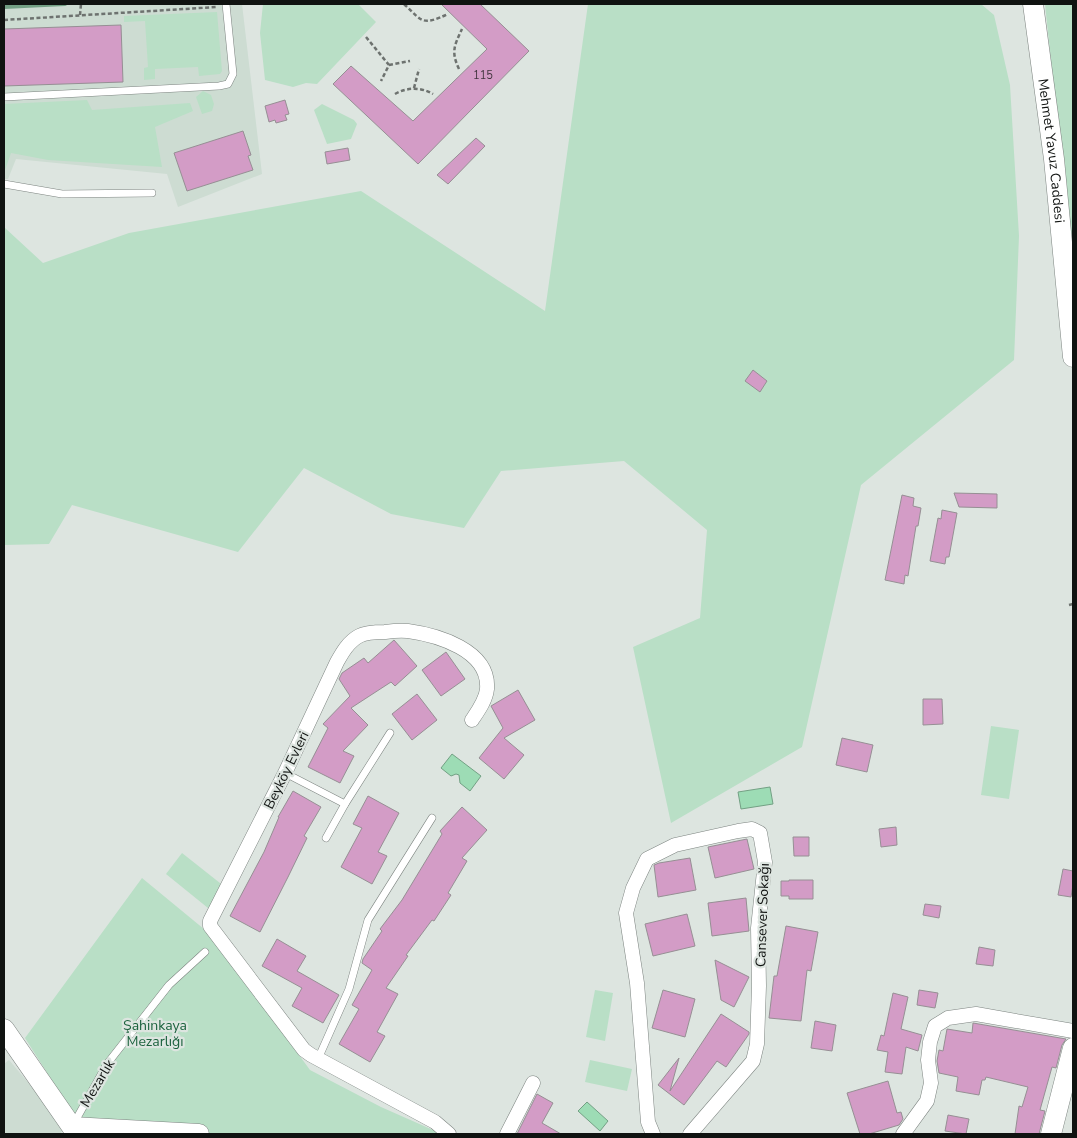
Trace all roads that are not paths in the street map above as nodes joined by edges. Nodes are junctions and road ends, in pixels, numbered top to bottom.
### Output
1 (1033, 4) edge
2 (226, 5) edge
3 (4, 97) edge
4 (4, 184) edge
5 (152, 193) dead end
6 (1073, 357) edge
7 (472, 720) dead end
8 (390, 733) dead end
9 (285, 773) junction
10 (345, 804) junction
11 (432, 818) dead end
12 (326, 838) dead end
13 (205, 952) dead end
14 (1073, 1031) edge
15 (7, 1042) edge
16 (1073, 1048) edge
17 (318, 1059) junction
18 (533, 1083) dead end
19 (71, 1131) edge
20 (199, 1134) edge
21 (449, 1134) edge
22 (507, 1134) edge
23 (653, 1134) edge
24 (690, 1134) edge
25 (903, 1134) edge
26 (1052, 1134) edge

1 - 6 street, Mehmet Yavuz Caddesi
2 - 3 lane
4 - 5 lane
7 - 9 street, Beyköy Evleri
8 - 10 lane
9 - 10 lane
9 - 17 street, Beyköy Evleri
10 - 12 lane
11 - 17 lane
13 - 19 lane, Mezarlık
14 - 25 street
15 - 19 street
16 - 26 street
17 - 21 street, Beyköy Evleri
18 - 22 street
19 - 20 street
23 - 24 street, Cansever Sokağı

